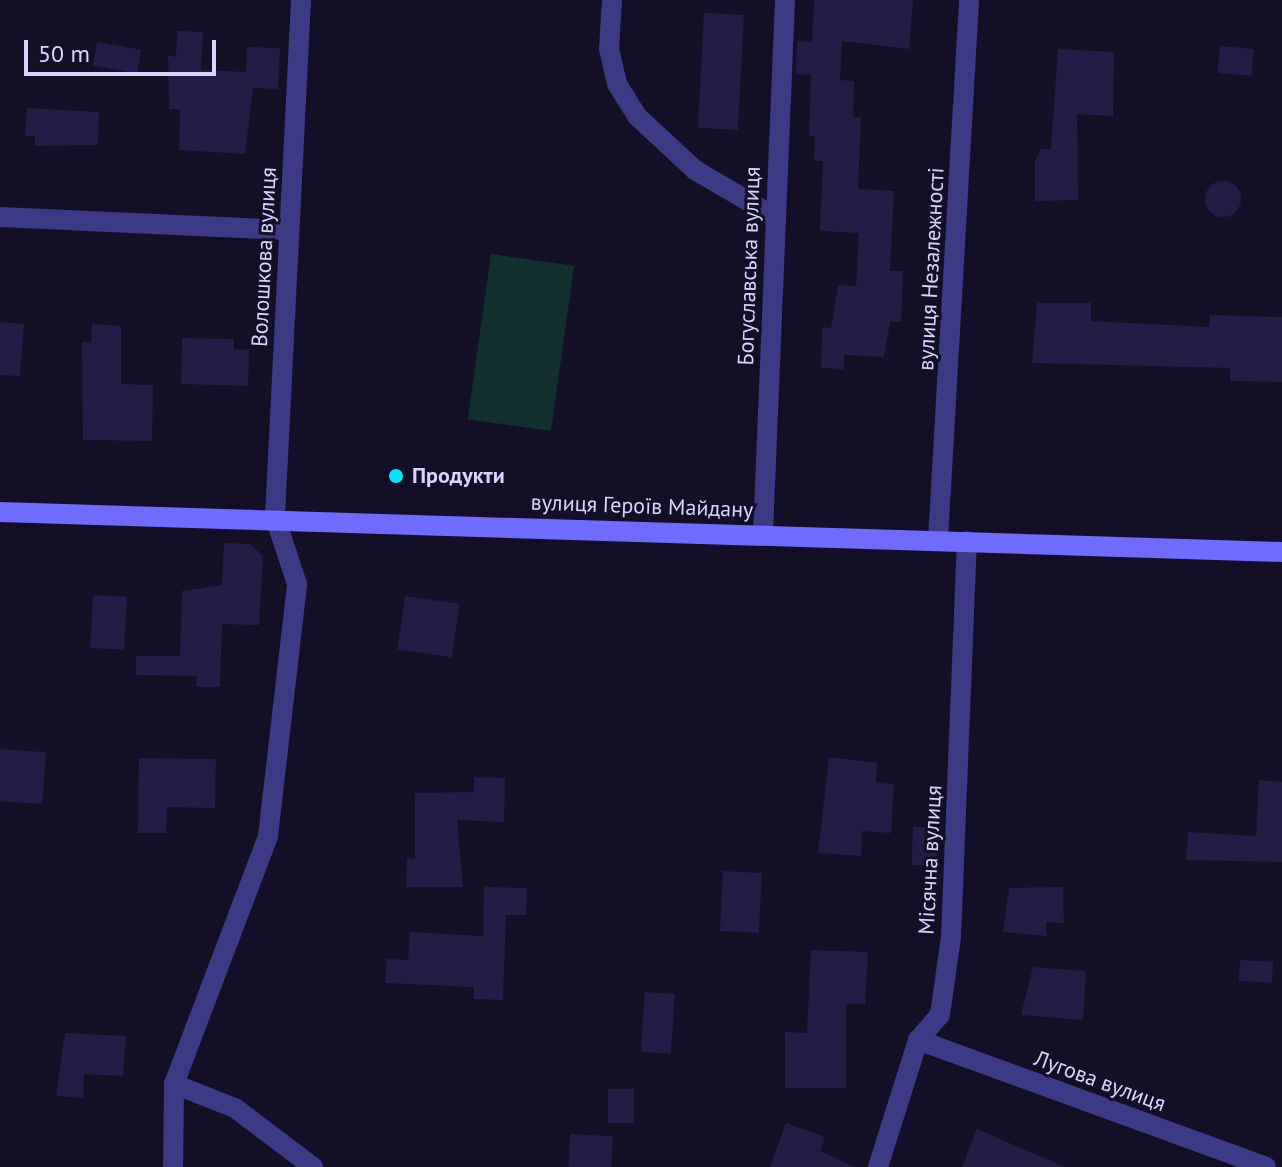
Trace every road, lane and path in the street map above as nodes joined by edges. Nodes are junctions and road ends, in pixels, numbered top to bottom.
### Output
1 (301, 0) edge
2 (612, 0) edge
3 (785, 0) edge
4 (969, 0) edge
5 (0, 217) edge
6 (775, 217) junction
7 (289, 230) junction
8 (0, 512) edge
9 (275, 517) junction
10 (763, 534) junction
11 (938, 540) junction
12 (967, 541) junction
13 (1282, 552) edge
14 (918, 1040) junction
15 (174, 1084) junction
16 (173, 1167) edge
17 (313, 1167) edge
18 (878, 1167) edge
19 (1266, 1167) edge

1 - 7 street, Волошкова вулиця
2 - 6 street
3 - 6 street, Богуславська вулиця
4 - 11 street, вулиця Незалежності
5 - 7 street
6 - 10 street, Богуславська вулиця
7 - 9 street, Волошкова вулиця
8 - 9 street, вулиця Героїв Майдану
9 - 10 street, вулиця Героїв Майдану
9 - 15 street
10 - 11 street, вулиця Героїв Майдану
11 - 12 street, вулиця Героїв Майдану
12 - 13 street, вулиця Героїв Майдану
12 - 14 street, Місячна вулиця
14 - 18 street, Місячна вулиця
14 - 19 street, Лугова вулиця
15 - 16 street
15 - 17 street

